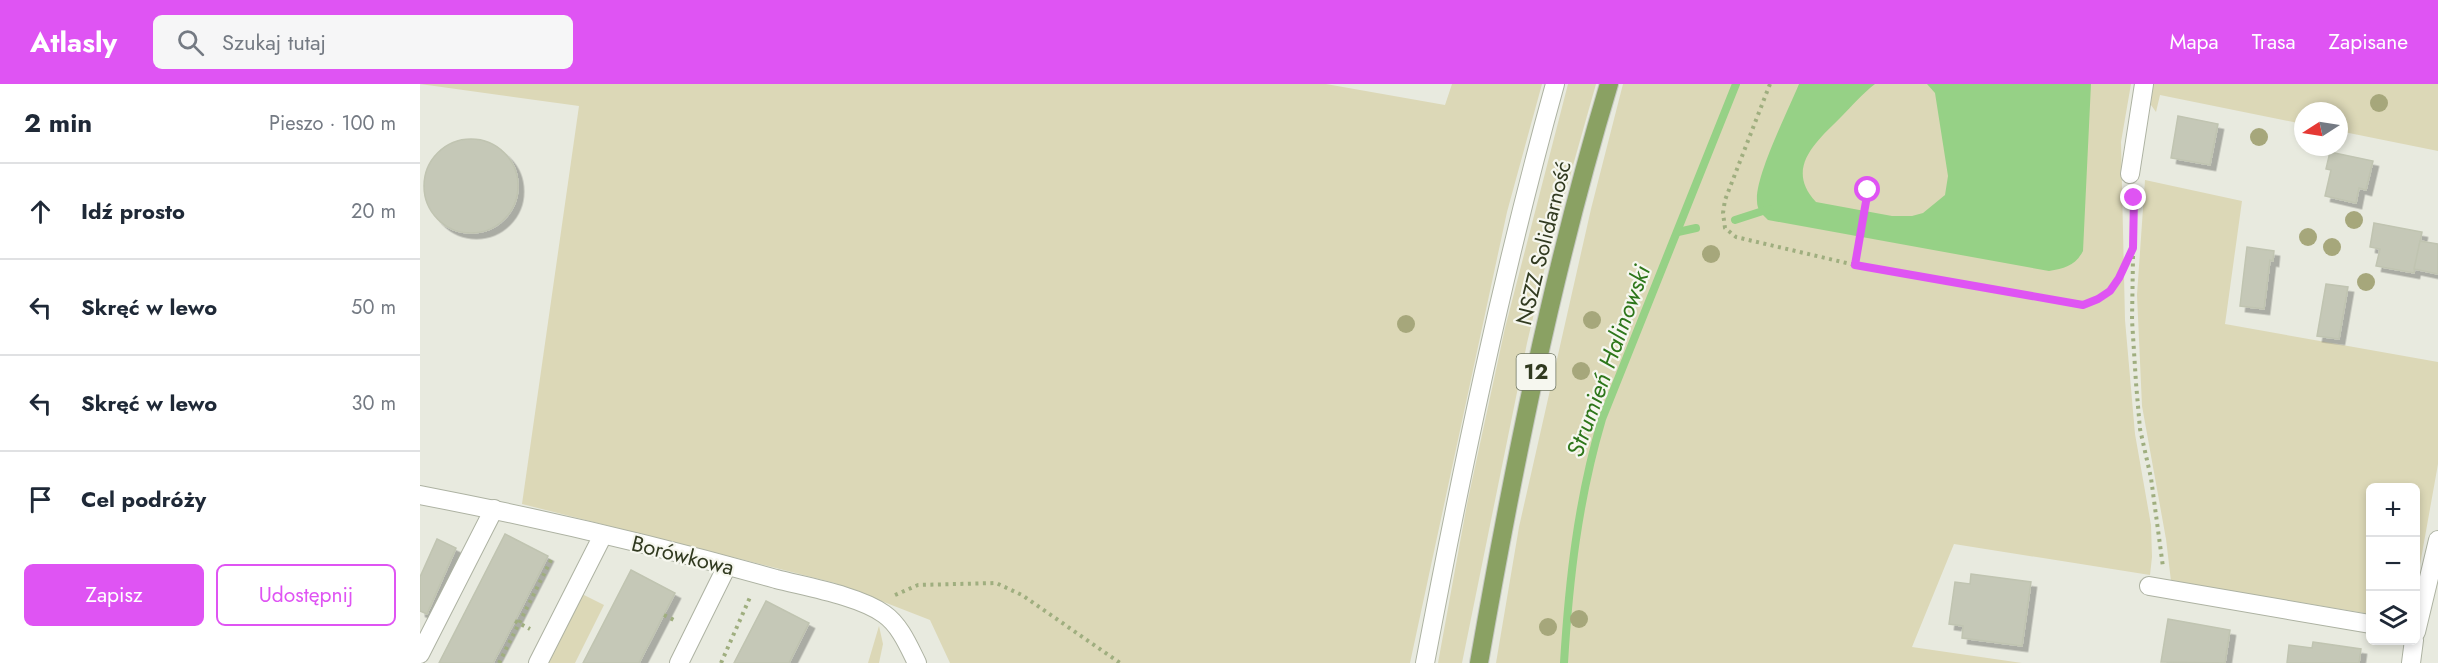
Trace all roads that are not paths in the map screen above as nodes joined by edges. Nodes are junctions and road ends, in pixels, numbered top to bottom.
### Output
1 (1555, 84) edge
2 (1609, 84) edge
3 (2144, 84) edge
4 (2130, 174) road end
5 (420, 495) edge
6 (494, 509) junction
7 (603, 535) junction
8 (2438, 540) edge
9 (728, 566) junction
10 (2157, 587) road end
11 (2420, 612) edge
12 (2366, 623) edge
13 (428, 624) edge
14 (2413, 645) edge
15 (420, 654) edge
16 (538, 663) edge
17 (679, 663) edge
18 (917, 663) edge
19 (1425, 663) edge
20 (1479, 663) edge
21 (2411, 663) edge

1 - 19 street
2 - 20 main road, NSZZ Solidarność / 12
3 - 4 street
5 - 6 street, Borówkowa
6 - 7 street, Borówkowa
6 - 13 street
7 - 9 street, Borówkowa
7 - 16 street
8 - 11 street
9 - 17 street
9 - 18 street, Borówkowa
10 - 12 street
13 - 15 street
14 - 21 street

